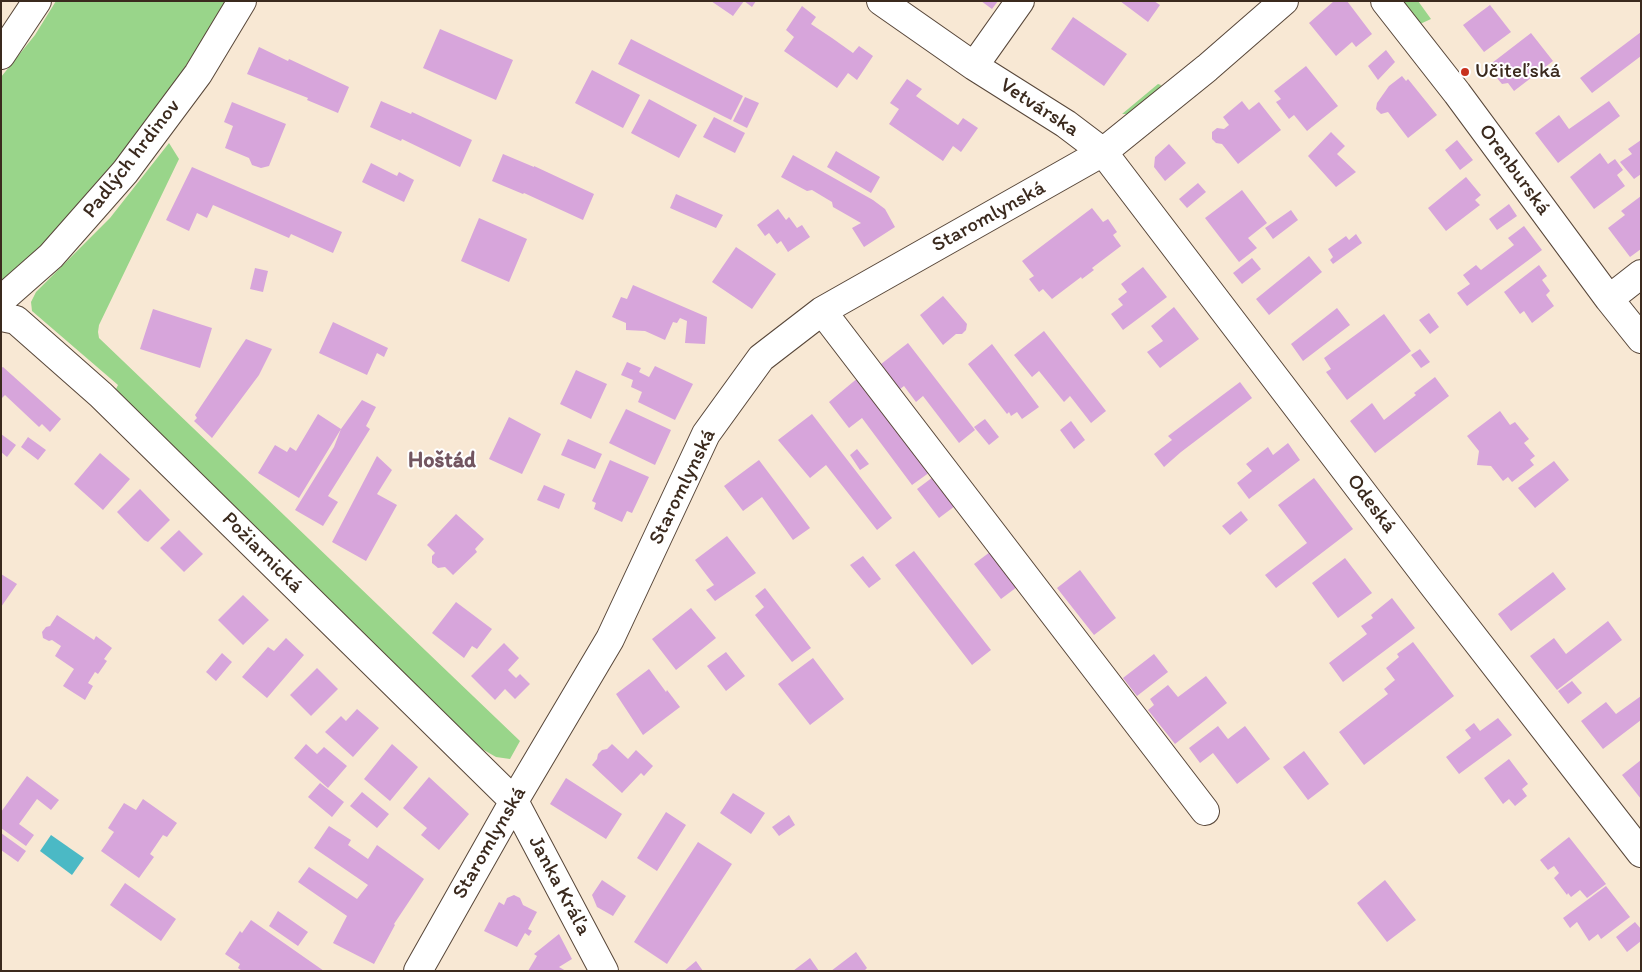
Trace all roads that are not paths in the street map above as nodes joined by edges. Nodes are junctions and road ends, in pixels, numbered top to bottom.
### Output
1 (37, 1) edge
2 (242, 1) edge
3 (881, 1) edge
4 (1020, 1) edge
5 (1284, 1) edge
6 (1385, 1) edge
7 (1, 55) edge
8 (974, 66) junction
9 (1104, 152) junction
10 (1641, 274) edge
11 (1609, 299) junction
12 (1, 300) edge
13 (822, 311) junction
14 (1, 317) edge
15 (1641, 339) edge
16 (514, 801) junction
17 (1205, 811) dead end
18 (1641, 854) edge
19 (418, 971) edge
20 (604, 971) edge

1 - 7 street
2 - 12 street, Padlých hrdinov
3 - 8 street, Vetvárska
4 - 8 street, Vetvárska
5 - 9 street
6 - 11 street, Orenburská
8 - 9 street, Vetvárska
9 - 13 street, Staromlynská
9 - 18 street, Odeská
10 - 11 street
11 - 15 street, Orenburská
13 - 16 street, Staromlynská
13 - 17 street
14 - 16 street, Požiarnická
16 - 19 street, Staromlynská
16 - 20 street, Janka Kráľa

